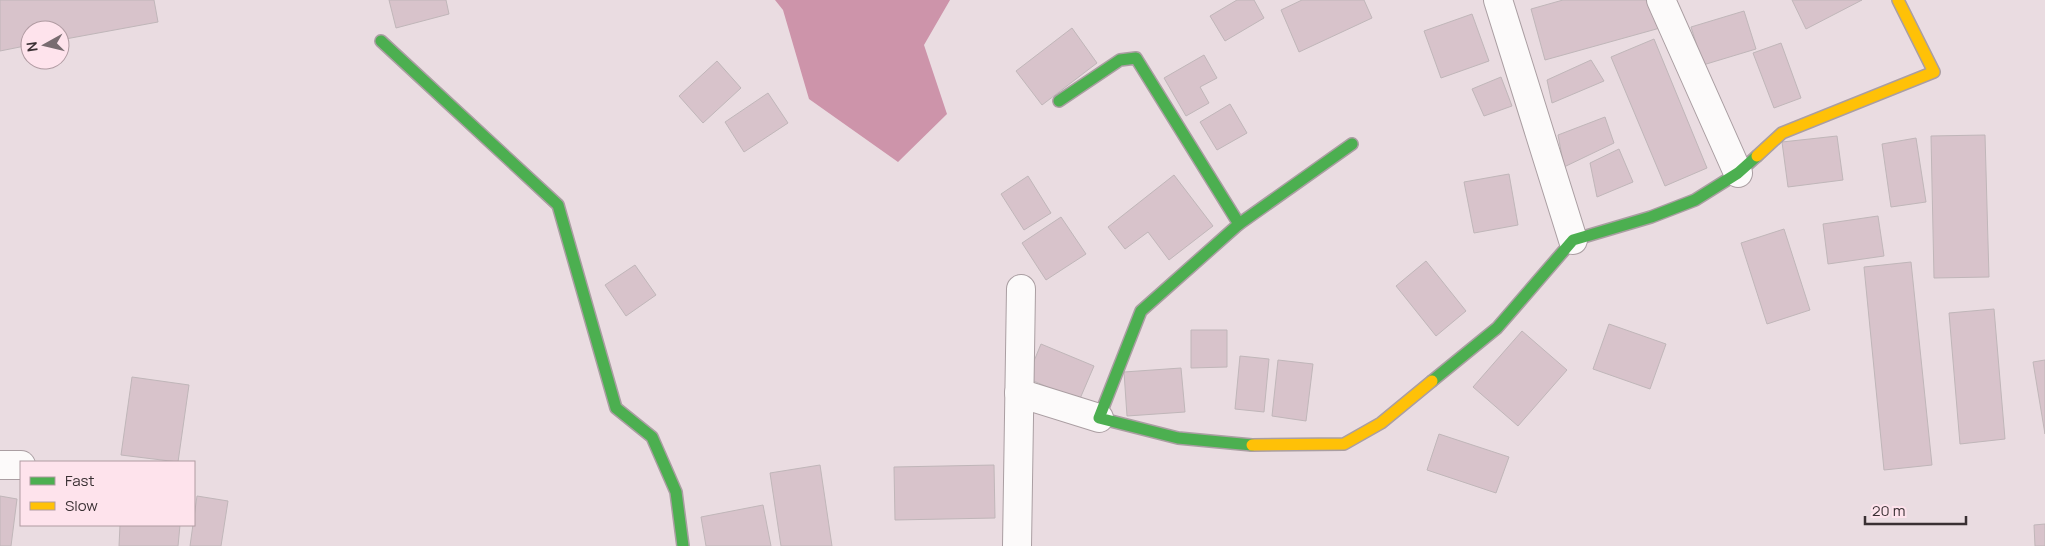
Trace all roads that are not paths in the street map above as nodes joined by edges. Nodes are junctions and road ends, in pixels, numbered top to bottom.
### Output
1 (1498, 0) edge
2 (1661, 0) edge
3 (1898, 0) edge
4 (381, 41) dead end
5 (1059, 101) dead end
6 (1352, 144) dead end
7 (1738, 173) junction
8 (1239, 224) junction
9 (1573, 240) junction
10 (1021, 290) dead end
11 (1019, 393) junction
12 (1099, 418) junction
13 (0, 465) edge
14 (20, 465) edge
15 (683, 546) edge
16 (1017, 546) edge

1 - 9 street
2 - 7 street
3 - 7 street
4 - 15 street
5 - 8 street
6 - 8 street
7 - 9 street
8 - 12 street
9 - 12 street
10 - 11 street
11 - 12 street
11 - 16 street
13 - 14 street

